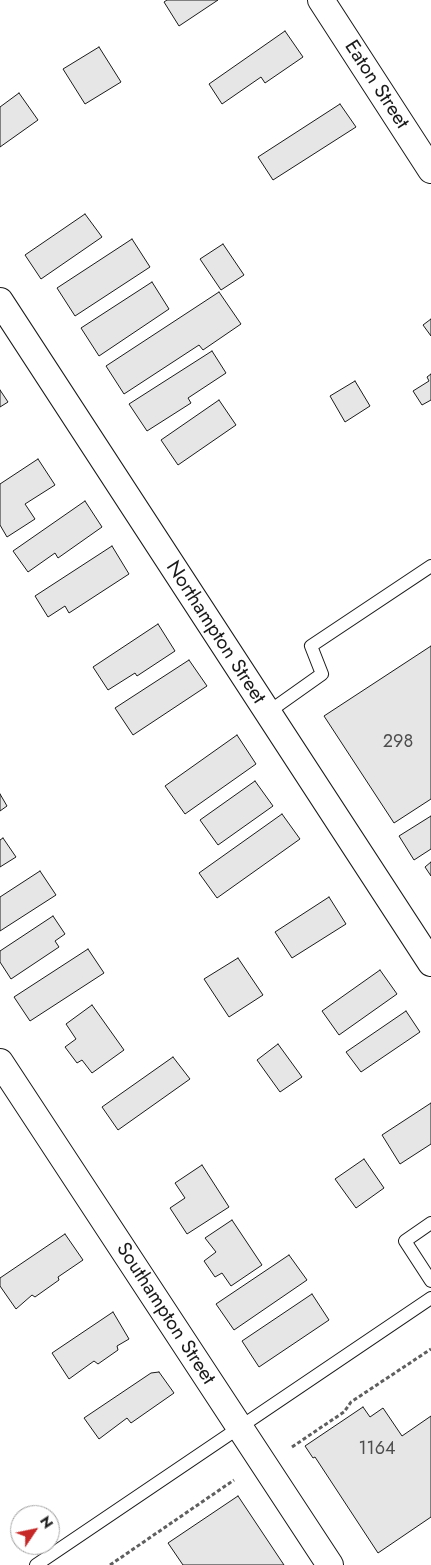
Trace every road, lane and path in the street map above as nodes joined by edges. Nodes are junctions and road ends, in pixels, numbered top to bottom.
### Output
1 (321, 0) edge
2 (431, 170) edge
3 (0, 302) edge
4 (431, 566) edge
5 (267, 713) junction
6 (431, 963) edge
7 (0, 1062) edge
8 (431, 1223) edge
9 (431, 1281) edge
10 (431, 1298) edge
11 (431, 1349) edge
12 (239, 1428) junction
13 (292, 1447) dead end
14 (234, 1480) dead end
15 (36, 1565) edge
16 (110, 1565) edge
17 (330, 1565) edge

1 - 2 street, Eaton Street
3 - 5 street, Northampton Street
4 - 5 lane
5 - 6 street, Northampton Street
7 - 12 street, Southampton Street
8 - 9 lane
10 - 12 lane
11 - 13 path
12 - 15 lane
12 - 17 street, Southampton Street
14 - 16 path

